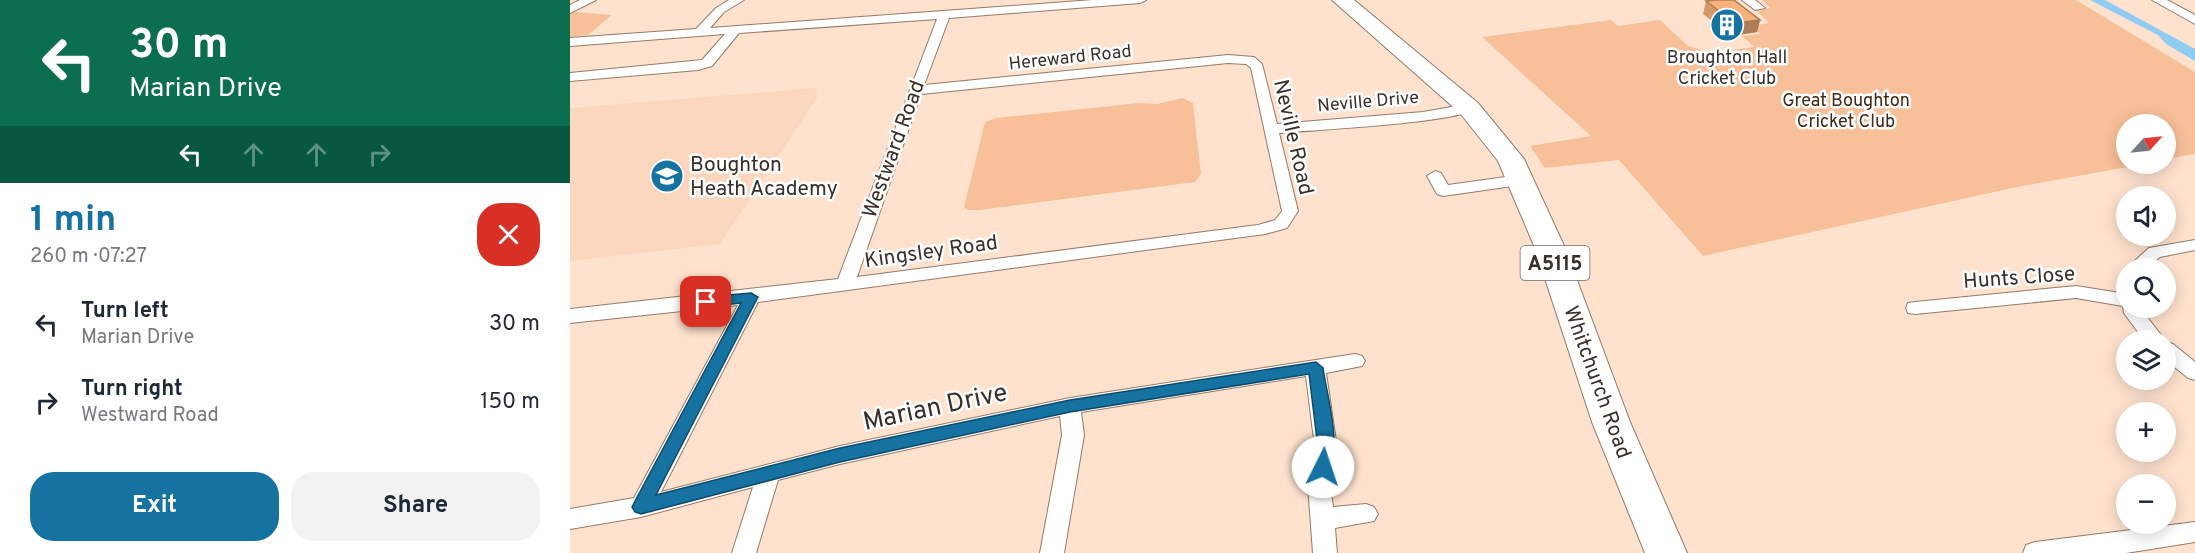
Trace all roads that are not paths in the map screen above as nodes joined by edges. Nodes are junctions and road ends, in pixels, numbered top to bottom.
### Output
1 (590, 0) edge
2 (738, 0) edge
3 (1140, 0) edge
4 (1342, 0) edge
5 (1748, 0) edge
6 (2158, 0) edge
7 (1759, 8) dead end
8 (570, 9) edge
9 (944, 15) junction
10 (2195, 20) edge
11 (735, 30) junction
12 (700, 32) junction
13 (570, 42) edge
14 (1228, 59) joint
15 (570, 77) edge
16 (915, 90) junction
17 (1468, 108) junction
18 (1271, 129) junction
19 (1435, 176) dead end
20 (1520, 180) junction
21 (1290, 211) joint
22 (2195, 245) edge
23 (2148, 258) edge
24 (844, 285) junction
25 (751, 297) junction
26 (2116, 299) edge
27 (1916, 308) dead end
28 (570, 316) edge
29 (2176, 357) edge
30 (1355, 362) dead end
31 (1316, 368) junction
32 (2195, 373) edge
33 (1070, 406) junction
34 (768, 476) junction
35 (641, 507) junction
36 (1366, 514) dead end
37 (570, 519) edge
38 (1320, 519) junction
39 (2195, 532) edge
40 (744, 553) edge
41 (1052, 553) edge
42 (1325, 553) edge
43 (1666, 553) edge
44 (2035, 553) edge

1 - 8 street
2 - 12 street
3 - 9 street
4 - 17 highway, Whitchurch Road / A5115
5 - 7 street
6 - 10 street
9 - 11 street
9 - 16 street, Westward Road
11 - 12 street
11 - 15 street
12 - 13 street
14 - 16 street, Hereward Road
14 - 18 street, Neville Road
16 - 24 street, Westward Road
17 - 18 street, Neville Drive
17 - 20 highway, Whitchurch Road / A5115
18 - 21 street, Neville Road
19 - 20 street
20 - 43 highway, Whitchurch Road / A5115
21 - 24 street, Kingsley Road
22 - 23 street
24 - 25 street, Kingsley Road
25 - 28 street, Kingsley Road
25 - 35 street
26 - 27 street, Hunts Close
29 - 32 street
30 - 31 street, Marian Drive
31 - 33 street, Marian Drive
31 - 38 street
33 - 34 street, Marian Drive
33 - 41 street
34 - 35 street, Marian Drive
34 - 40 street
35 - 37 street, Marian Drive
36 - 38 street
38 - 42 street
39 - 44 street

